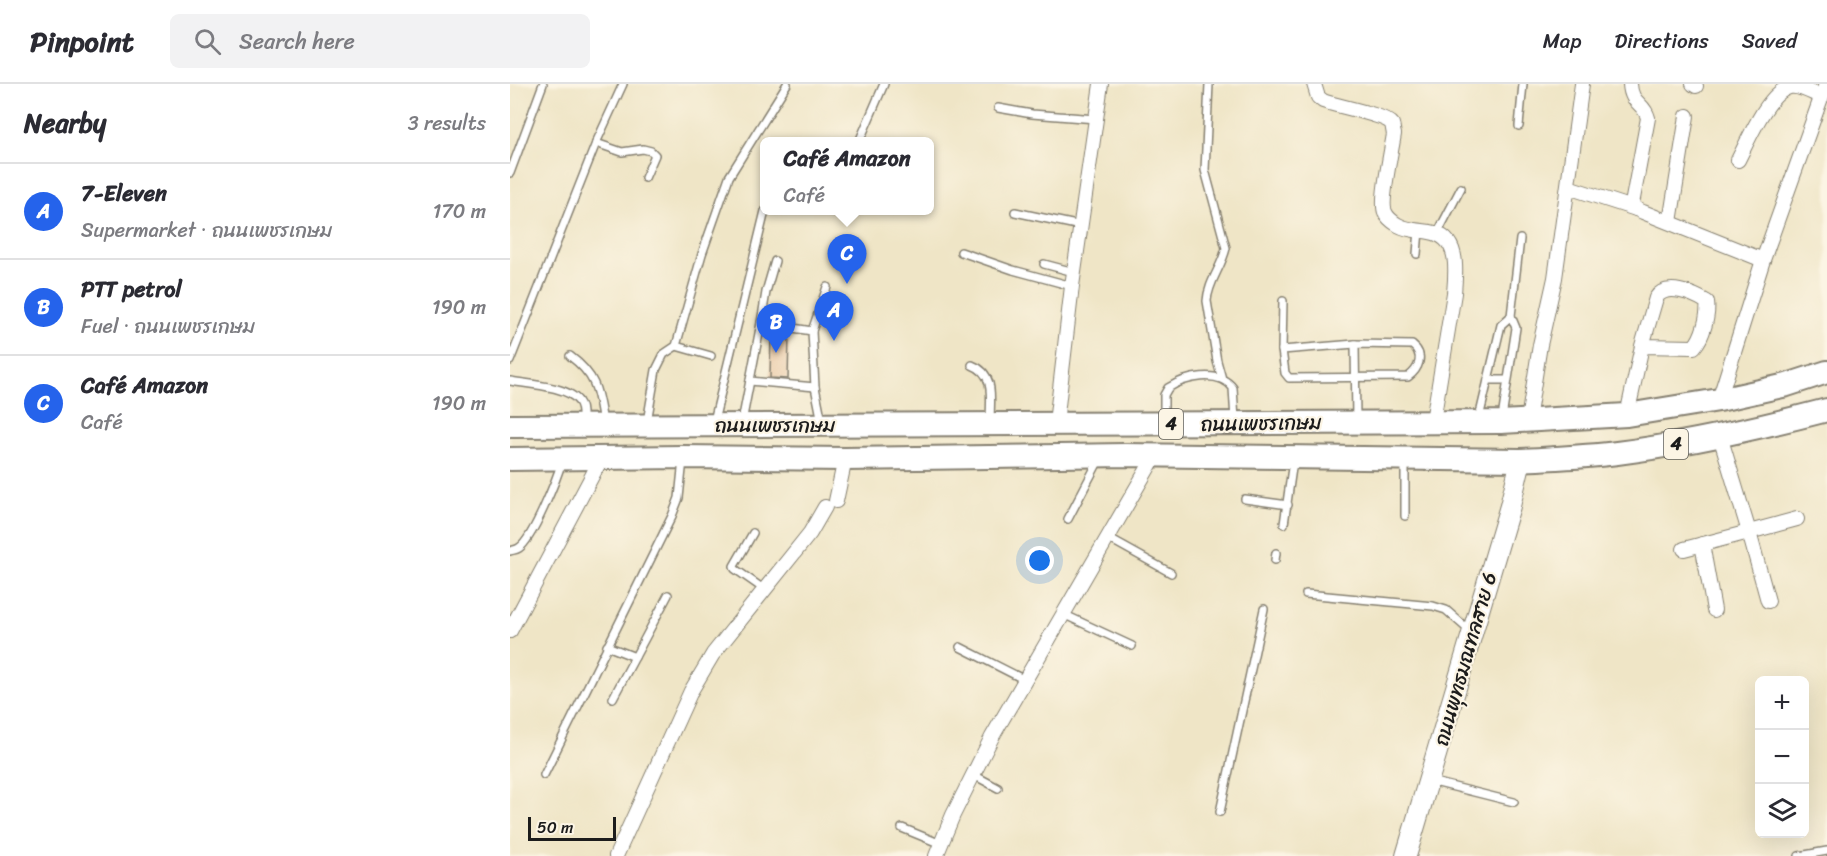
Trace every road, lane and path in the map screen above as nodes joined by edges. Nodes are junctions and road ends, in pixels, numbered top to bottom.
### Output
1 (543, 84) edge
2 (623, 84) edge
3 (787, 84) edge
4 (884, 84) edge
5 (1101, 84) edge
6 (1209, 84) edge
7 (1314, 84) edge
8 (1523, 84) edge
9 (1582, 84) edge
10 (1630, 84) edge
11 (1824, 90) edge
12 (998, 108) dead end
13 (1687, 116) dead end
14 (1096, 119) junction
15 (1519, 126) dead end
16 (861, 137) edge
17 (596, 143) junction
18 (1738, 160) dead end
19 (510, 172) edge
20 (645, 178) dead end
21 (1568, 187) junction
22 (1461, 188) dead end
23 (1636, 209) junction
24 (1015, 212) dead end
25 (764, 215) edge
26 (1670, 222) junction
27 (1081, 226) junction
28 (1419, 231) junction
29 (1437, 234) junction
30 (1520, 239) dead end
31 (961, 252) dead end
32 (1417, 254) dead end
33 (1764, 260) junction
34 (775, 261) dead end
35 (1044, 264) dead end
36 (1074, 272) junction
37 (1072, 286) junction
38 (827, 287) dead end
39 (1283, 301) dead end
40 (1511, 316) junction
41 (761, 323) junction
42 (812, 331) junction
43 (1355, 344) junction
44 (676, 346) junction
45 (1642, 346) junction
46 (1282, 350) junction
47 (570, 356) dead end
48 (711, 356) dead end
49 (510, 361) edge
50 (972, 365) dead end
51 (1827, 372) edge
52 (1222, 379) junction
53 (1355, 380) junction
54 (1488, 380) junction
55 (1506, 380) junction
56 (510, 381) edge
57 (750, 381) junction
58 (814, 387) junction
59 (1719, 400) junction
60 (1827, 410) edge
61 (1627, 415) junction
62 (1528, 420) junction
63 (1433, 421) junction
64 (1479, 421) junction
65 (1356, 422) junction
66 (1501, 422) junction
67 (990, 423) junction
68 (1056, 423) junction
69 (1236, 423) junction
70 (647, 424) junction
71 (713, 424) junction
72 (1164, 424) junction
73 (593, 425) junction
74 (742, 425) junction
75 (823, 425) junction
76 (510, 426) edge
77 (1720, 436) junction
78 (1101, 456) junction
79 (1155, 456) junction
80 (683, 457) junction
81 (510, 459) edge
82 (563, 459) junction
83 (601, 459) junction
84 (840, 459) junction
85 (1293, 459) junction
86 (1405, 460) junction
87 (1521, 460) junction
88 (1245, 499) dead end
89 (1288, 505) junction
90 (1405, 516) dead end
91 (1068, 519) dead end
92 (1797, 519) dead end
93 (1284, 524) dead end
94 (1749, 532) junction
95 (753, 533) dead end
96 (1108, 538) junction
97 (1702, 544) junction
98 (1684, 549) dead end
99 (510, 551) edge
100 (1171, 573) dead end
101 (765, 590) junction
102 (1306, 594) dead end
103 (668, 595) dead end
104 (1768, 602) dead end
105 (1264, 609) dead end
106 (1714, 610) dead end
107 (1063, 614) junction
108 (510, 629) edge
109 (1473, 634) junction
110 (607, 646) junction
111 (1132, 646) dead end
112 (960, 647) dead end
113 (635, 657) junction
114 (1025, 680) junction
115 (612, 698) dead end
116 (972, 774) junction
117 (544, 775) dead end
118 (1430, 781) junction
119 (998, 788) dead end
120 (1514, 802) dead end
121 (1220, 812) dead end
122 (902, 828) dead end
123 (939, 850) edge
124 (1827, 851) edge
125 (616, 856) edge
126 (1406, 856) edge
127 (1799, 856) edge

1 - 19 lane
2 - 17 lane
3 - 44 lane
4 - 16 lane
5 - 14 street
6 - 52 lane
7 - 28 street
8 - 15 lane
9 - 21 street
10 - 23 street
11 - 18 street
11 - 33 street
12 - 14 lane
13 - 26 street
14 - 27 street
17 - 20 lane
17 - 49 lane
21 - 23 street
21 - 62 street
22 - 29 lane
23 - 26 street
24 - 27 lane
25 - 71 lane
26 - 33 street
27 - 36 street
28 - 29 street
28 - 32 lane
29 - 63 street
30 - 40 lane
31 - 37 lane
33 - 59 street
34 - 41 lane
35 - 36 lane
36 - 37 street
37 - 68 street
38 - 42 lane
39 - 46 lane
40 - 54 lane
40 - 55 lane
41 - 42 lane
41 - 57 lane
42 - 58 lane
43 - 46 lane
43 - 53 lane
43 - 53 lane
44 - 48 lane
44 - 70 lane
45 - 45 street
45 - 61 street
46 - 53 lane
47 - 73 lane
50 - 67 lane
51 - 59 main road, ถนนเพชรเกษม / 4
52 - 69 lane
52 - 72 lane
53 - 65 lane
54 - 55 lane
54 - 64 lane
55 - 66 lane
56 - 73 lane
57 - 58 lane
57 - 74 lane
58 - 75 lane
59 - 61 main road, ถนนเพชรเกษม / 4
60 - 77 main road, ถนนเพชรเกษม / 4
61 - 62 main road, ถนนเพชรเกษม / 4
62 - 66 main road, ถนนเพชรเกษม / 4
63 - 64 main road, ถนนเพชรเกษม / 4
63 - 65 main road, ถนนเพชรเกษม / 4
64 - 66 main road, ถนนเพชรเกษม / 4
65 - 69 main road, ถนนเพชรเกษม / 4
67 - 68 main road, ถนนเพชรเกษม / 4
67 - 75 main road, ถนนเพชรเกษม / 4
68 - 72 main road, ถนนเพชรเกษม / 4
69 - 72 main road, ถนนเพชรเกษม / 4
70 - 71 main road, ถนนเพชรเกษม / 4
70 - 73 main road, ถนนเพชรเกษม / 4
71 - 74 main road, ถนนเพชรเกษม / 4
73 - 76 main road, ถนนเพชรเกษม / 4
74 - 75 main road, ถนนเพชรเกษม / 4
77 - 87 main road, ถนนเพชรเกษม / 4
77 - 94 street
78 - 79 main road, ถนนเพชรเกษม / 4
78 - 84 main road, ถนนเพชรเกษม / 4
78 - 91 lane
79 - 85 main road, ถนนเพชรเกษม / 4
79 - 96 street
80 - 83 main road, ถนนเพชรเกษม / 4
80 - 84 main road, ถนนเพชรเกษม / 4
80 - 110 lane
81 - 82 main road, ถนนเพชรเกษม / 4
82 - 83 main road, ถนนเพชรเกษม / 4
82 - 99 lane
83 - 108 street
84 - 101 street
85 - 86 main road, ถนนเพชรเกษม / 4
85 - 89 lane
86 - 87 main road, ถนนเพชรเกษม / 4
86 - 90 lane
87 - 109 main road, ถนนพุทธมณฑลสาย 6
88 - 89 lane
89 - 93 lane
92 - 94 street
94 - 97 street
94 - 104 street
95 - 101 lane
96 - 100 lane
96 - 107 street
97 - 98 street
97 - 106 street
101 - 125 street
102 - 109 lane
103 - 113 lane
105 - 121 lane
107 - 111 lane
107 - 114 street
109 - 118 main road, ถนนพุทธมณฑลสาย 6
110 - 113 lane
110 - 117 lane
112 - 114 lane
113 - 115 lane
114 - 116 street
116 - 119 lane
116 - 123 street
118 - 120 lane
118 - 126 main road, ถนนพุทธมณฑลสาย 6
122 - 123 lane
124 - 127 lane

